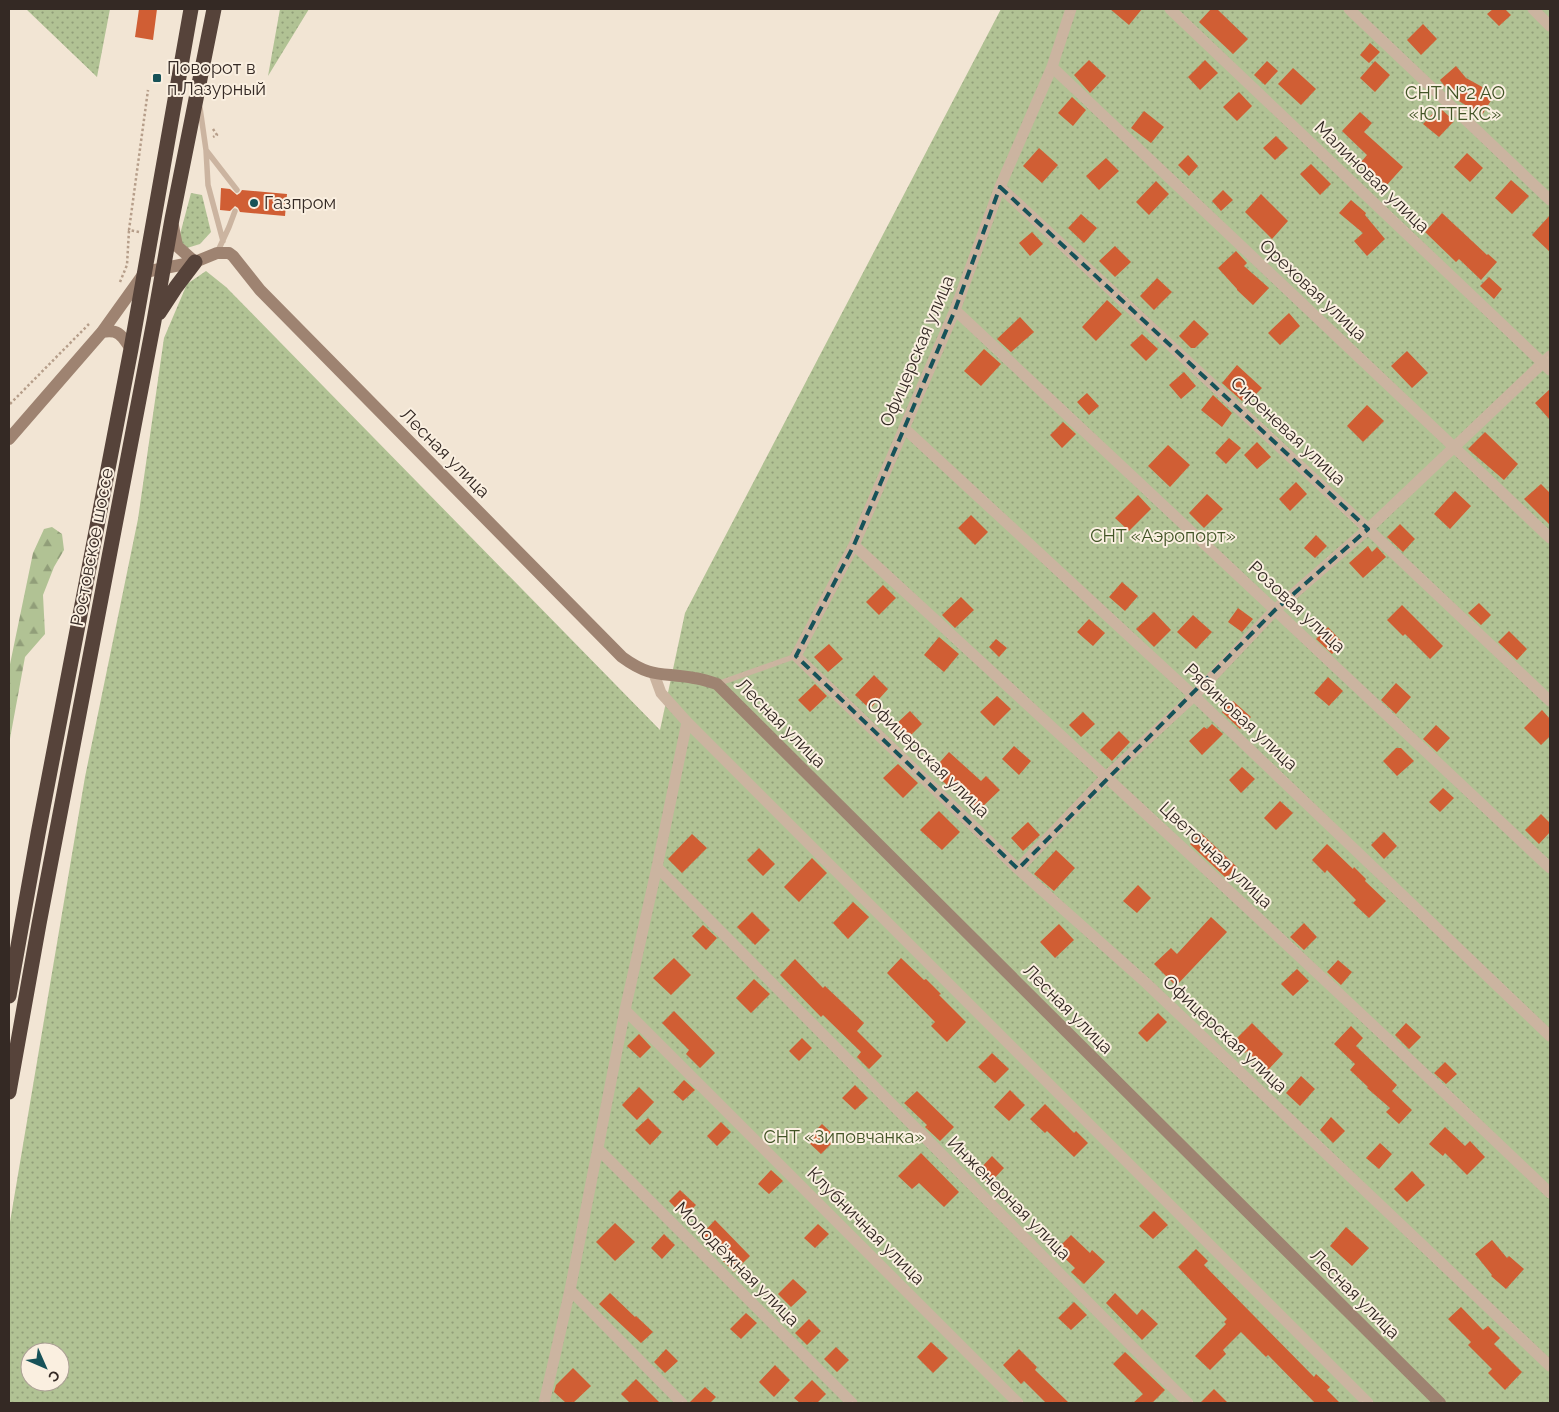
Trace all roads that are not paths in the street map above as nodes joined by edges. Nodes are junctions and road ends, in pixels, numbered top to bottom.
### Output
1 (191, 9) edge
2 (214, 9) edge
3 (1071, 9) edge
4 (1170, 9) edge
5 (1349, 9) edge
6 (1532, 9) edge
7 (1550, 26) edge
8 (1052, 66) junction
9 (198, 91) junction
10 (206, 150) junction
11 (1000, 188) junction
12 (237, 190) dead end
13 (1550, 200) edge
14 (234, 211) dead end
15 (172, 219) junction
16 (223, 241) junction
17 (218, 253) junction
18 (195, 262) junction
19 (163, 268) junction
20 (145, 272) junction
21 (955, 310) junction
22 (154, 321) junction
23 (102, 332) junction
24 (131, 349) junction
25 (1548, 363) edge
26 (904, 428) junction
27 (9, 439) edge
28 (1453, 447) junction
29 (1368, 529) junction
30 (1550, 538) edge
31 (854, 545) junction
32 (1275, 610) junction
33 (796, 656) junction
34 (654, 674) junction
35 (717, 684) junction
36 (1194, 696) junction
37 (1550, 701) edge
38 (687, 722) junction
39 (1106, 776) junction
40 (658, 867) junction
41 (1550, 868) edge
42 (1018, 869) junction
43 (9, 996) edge
44 (625, 1010) junction
45 (1550, 1036) edge
46 (9, 1092) edge
47 (598, 1149) junction
48 (1550, 1193) edge
49 (570, 1290) junction
50 (1550, 1366) edge
51 (544, 1403) edge
52 (682, 1403) edge
53 (852, 1403) edge
54 (1018, 1403) edge
55 (1188, 1403) edge
56 (1368, 1403) edge
57 (1440, 1403) edge

1 - 20 highway, Ростовское шоссе
2 - 9 highway, Ростовское шоссе
3 - 8 street, Офицерская улица
4 - 25 street, Малиновая улица
5 - 13 street
6 - 7 street
8 - 11 street, Офицерская улица
8 - 28 street, Ореховая улица
9 - 10 lane
9 - 15 highway, Ростовское шоссе
10 - 12 lane
10 - 16 lane
11 - 21 street, Офицерская улица
11 - 29 street, Сиреневая улица
14 - 16 lane
15 - 18 street
15 - 19 highway, Ростовское шоссе
16 - 17 lane
17 - 18 street
17 - 34 street, Лесная улица
18 - 19 street
18 - 22 highway
19 - 20 street
19 - 22 highway, Ростовское шоссе
20 - 23 street
20 - 24 highway, Ростовское шоссе
21 - 26 street, Офицерская улица
21 - 32 street, Розовая улица
22 - 46 highway, Ростовское шоссе
23 - 24 street
23 - 27 street
24 - 43 highway, Ростовское шоссе
25 - 28 street
26 - 31 street, Офицерская улица
26 - 36 street, Рябиновая улица
28 - 29 street
28 - 30 street, Ореховая улица
29 - 32 street
29 - 37 street, Сиреневая улица
31 - 33 street, Офицерская улица
31 - 39 street, Цветочная улица
32 - 36 street
32 - 41 street, Розовая улица
33 - 35 lane
33 - 42 street, Офицерская улица
34 - 35 street, Лесная улица
34 - 38 street
35 - 57 street, Лесная улица
36 - 39 street
36 - 45 street, Рябиновая улица
38 - 40 street
38 - 56 street
39 - 42 street
39 - 48 street, Цветочная улица
40 - 44 street
40 - 55 street, Инженерная улица
42 - 50 street, Офицерская улица
44 - 47 street
44 - 54 street, Клубничная улица
47 - 49 street
47 - 53 street, Молодёжная улица
49 - 51 street
49 - 52 street

